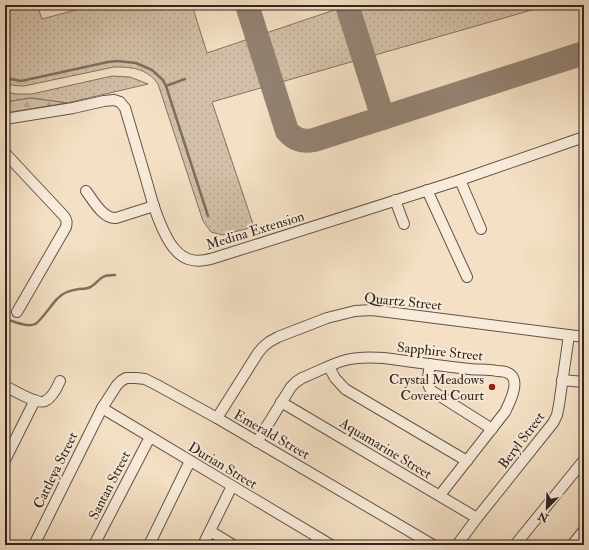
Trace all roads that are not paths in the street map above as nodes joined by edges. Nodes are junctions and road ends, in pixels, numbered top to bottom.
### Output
1 (5, 119) edge
2 (584, 137) edge
3 (5, 153) edge
4 (460, 180) junction
5 (427, 190) junction
6 (86, 191) dead end
7 (395, 200) junction
8 (154, 206) junction
9 (404, 224) dead end
10 (481, 228) dead end
11 (467, 277) dead end
12 (17, 312) dead end
13 (569, 335) junction
14 (584, 337) edge
15 (430, 364) junction
16 (329, 367) junction
17 (562, 380) junction
18 (60, 381) dead end
19 (584, 382) edge
20 (5, 386) edge
21 (36, 400) junction
22 (281, 402) junction
23 (102, 408) junction
24 (217, 418) junction
25 (492, 429) junction
26 (150, 437) junction
27 (257, 442) junction
28 (5, 460) edge
29 (584, 460) edge
30 (190, 461) junction
31 (467, 461) junction
32 (232, 486) junction
33 (440, 495) junction
34 (477, 518) junction
35 (584, 530) edge
36 (210, 531) junction
37 (34, 545) edge
38 (94, 545) edge
39 (149, 545) edge
40 (203, 545) edge
41 (233, 545) edge
42 (331, 545) edge
43 (433, 545) edge
44 (457, 545) edge
45 (515, 545) edge
46 (572, 545) edge

1 - 8 street, Medina Extension
2 - 4 street, Medina Extension
3 - 12 street
4 - 5 street, Medina Extension
4 - 10 street
5 - 7 street, Medina Extension
5 - 11 street
6 - 8 street
7 - 8 street, Medina Extension
7 - 9 street
13 - 14 street, Quartz Street
13 - 17 street, Beryl Street
13 - 24 street, Quartz Street
15 - 16 street, Sapphire Street
15 - 25 street
15 - 25 street, Sapphire Street
16 - 22 street, Sapphire Street
16 - 31 street
17 - 19 street
17 - 34 street, Beryl Street
18 - 21 street
20 - 21 street
21 - 28 street
22 - 27 street, Sapphire Street
22 - 33 street, Aquamarine Street
23 - 24 street, Emerald Street
23 - 26 street, Durian Street
23 - 37 street, Cattleya Street
24 - 27 street, Emerald Street
25 - 31 street, Sapphire Street
26 - 30 street, Durian Street
26 - 38 street, Santan Street
27 - 43 street, Emerald Street
29 - 45 street
30 - 32 street, Durian Street
30 - 39 street
31 - 33 street, Sapphire Street
32 - 36 street
32 - 42 street, Durian Street
33 - 34 street, Aquamarine Street
34 - 44 street, Beryl Street
35 - 46 street
36 - 40 street
36 - 41 street

